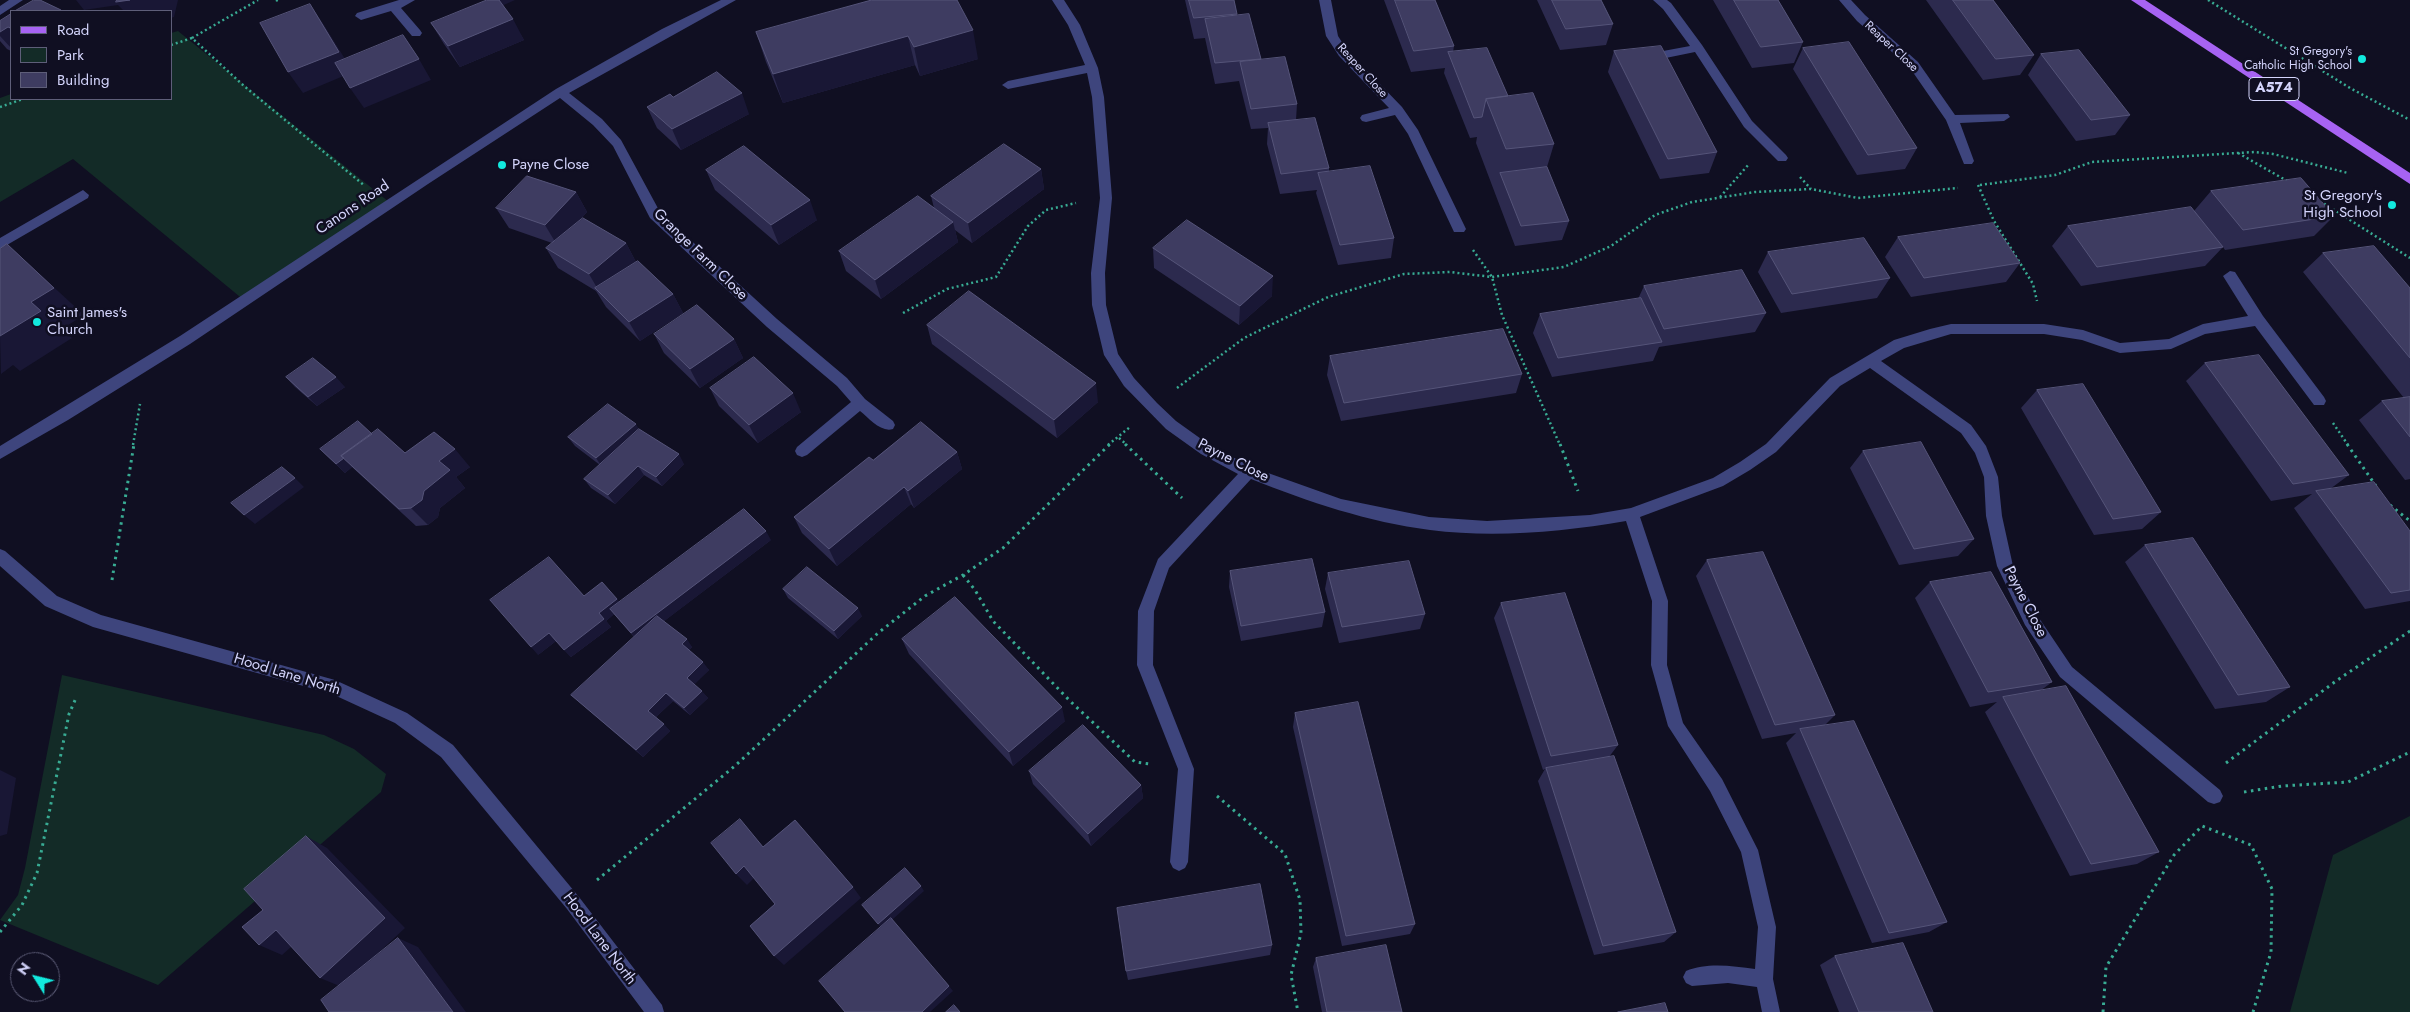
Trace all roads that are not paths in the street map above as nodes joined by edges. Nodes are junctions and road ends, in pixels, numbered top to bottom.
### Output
1 (17, 0) edge
2 (409, 0) edge
3 (730, 0) edge
4 (1058, 0) edge
5 (1325, 0) edge
6 (1659, 0) edge
7 (1845, 0) edge
8 (2137, 0) edge
9 (394, 7) junction
10 (0, 11) edge
11 (361, 16) dead end
12 (416, 33) dead end
13 (1698, 48) junction
14 (1651, 57) edge
15 (1092, 68) junction
16 (1008, 85) dead end
17 (560, 92) junction
18 (1398, 110) junction
19 (2004, 117) dead end
20 (1366, 118) dead end
21 (1952, 120) junction
22 (1782, 158) dead end
23 (1968, 161) road end
24 (2410, 179) edge
25 (82, 195) dead end
26 (1459, 229) road end
27 (0, 244) edge
28 (2230, 276) dead end
29 (2258, 320) junction
30 (1869, 360) junction
31 (2319, 401) road end
32 (860, 403) junction
33 (888, 425) dead end
34 (802, 451) dead end
35 (0, 453) edge
36 (1249, 472) junction
37 (1631, 514) junction
38 (3, 565) edge
39 (2214, 796) road end
40 (1179, 862) dead end
41 (1692, 977) dead end
42 (1764, 979) junction
43 (655, 1012) edge
44 (1770, 1012) edge

1 - 10 street
2 - 9 street
3 - 17 street, Canons Road
4 - 15 street, Payne Close
5 - 18 street, Reaper Close
6 - 13 street
7 - 21 street, Reaper Close
8 - 24 main road, A574
9 - 11 street
9 - 12 street
13 - 14 street
13 - 22 street
15 - 16 street
15 - 36 street, Payne Close
17 - 32 street, Grange Farm Close
17 - 35 street, Canons Road
18 - 20 street, Reaper Close
18 - 26 street, Reaper Close
19 - 21 street
21 - 23 street, Reaper Close
25 - 27 street
28 - 29 street
29 - 30 street, Payne Close
29 - 31 street
30 - 37 street, Payne Close
30 - 39 street, Payne Close
32 - 33 street, Grange Farm Close
32 - 34 street
36 - 37 street, Payne Close
36 - 40 street
37 - 42 street
38 - 43 street, Hood Lane North
41 - 42 street
42 - 44 street

